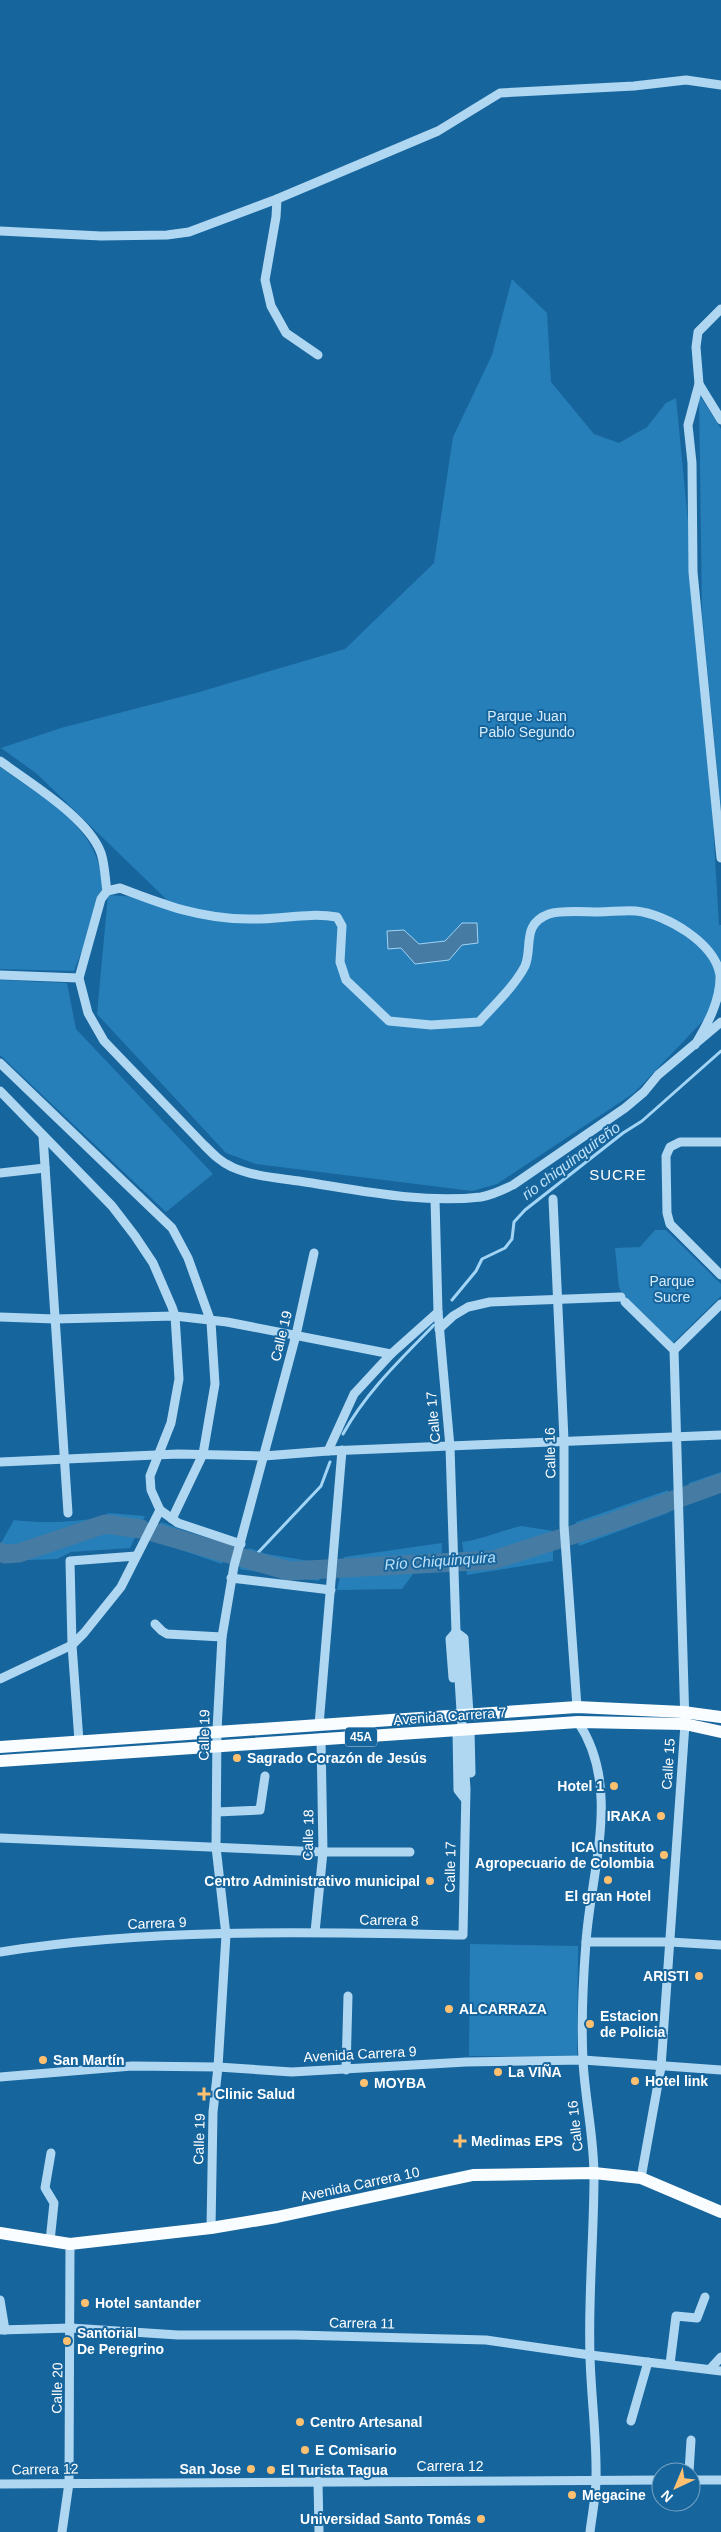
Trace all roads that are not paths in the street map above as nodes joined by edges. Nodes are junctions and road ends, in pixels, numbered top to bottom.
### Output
1 (721, 85) edge
2 (277, 199) junction
3 (0, 231) edge
4 (721, 309) edge
5 (318, 356) dead end
6 (699, 384) junction
7 (721, 420) edge
8 (0, 761) edge
9 (721, 858) edge
10 (107, 891) junction
11 (0, 975) edge
12 (79, 978) junction
13 (721, 1022) edge
14 (694, 1045) junction
15 (0, 1063) edge
16 (0, 1091) edge
17 (43, 1136) junction
18 (721, 1142) edge
19 (45, 1168) junction
20 (0, 1173) edge
21 (434, 1199) junction
22 (553, 1199) dead end
23 (314, 1253) dead end
24 (721, 1275) edge
25 (556, 1298) junction
26 (721, 1304) edge
27 (438, 1312) junction
28 (175, 1316) junction
29 (0, 1317) edge
30 (55, 1319) junction
31 (211, 1322) junction
32 (439, 1328) junction
33 (296, 1335) junction
34 (674, 1350) junction
35 (390, 1354) junction
36 (721, 1435) edge
37 (675, 1438) junction
38 (564, 1441) junction
39 (450, 1447) junction
40 (342, 1450) junction
41 (328, 1451) junction
42 (160, 1454) junction
43 (203, 1454) junction
44 (264, 1456) junction
45 (65, 1459) junction
46 (0, 1462) edge
47 (160, 1510) junction
48 (68, 1513) dead end
49 (172, 1519) junction
50 (240, 1547) junction
51 (136, 1556) junction
52 (232, 1578) junction
53 (331, 1590) junction
54 (155, 1624) dead end
55 (456, 1636) junction
56 (222, 1637) junction
57 (72, 1645) junction
58 (0, 1679) edge
59 (576, 1707) junction
60 (462, 1715) junction
61 (721, 1716) edge
62 (684, 1718) junction
63 (578, 1722) junction
64 (319, 1725) junction
65 (217, 1730) junction
66 (456, 1730) junction
67 (470, 1730) junction
68 (721, 1732) edge
69 (321, 1738) junction
70 (79, 1741) junction
71 (0, 1747) edge
72 (217, 1747) junction
73 (0, 1761) edge
74 (265, 1776) dead end
75 (465, 1799) junction
76 (217, 1812) junction
77 (0, 1838) edge
78 (216, 1847) junction
79 (323, 1852) junction
80 (410, 1852) dead end
81 (315, 1932) junction
82 (226, 1935) junction
83 (463, 1935) joint
84 (586, 1942) junction
85 (670, 1942) junction
86 (721, 1945) edge
87 (0, 1952) edge
88 (348, 1996) dead end
89 (583, 2060) junction
90 (661, 2066) junction
91 (218, 2067) junction
92 (346, 2070) junction
93 (721, 2070) edge
94 (0, 2077) edge
95 (51, 2154) dead end
96 (594, 2173) junction
97 (642, 2178) junction
98 (721, 2212) edge
99 (211, 2228) junction
100 (0, 2233) edge
101 (50, 2241) junction
102 (70, 2244) junction
103 (705, 2297) dead end
104 (0, 2300) edge
105 (71, 2328) junction
106 (3, 2330) edge
107 (590, 2355) junction
108 (721, 2357) edge
109 (648, 2362) junction
110 (670, 2364) junction
111 (710, 2369) junction
112 (721, 2371) edge
113 (631, 2422) dead end
114 (691, 2440) dead end
115 (690, 2462) edge
116 (596, 2480) junction
117 (651, 2480) edge
118 (701, 2480) edge
119 (721, 2480) edge
120 (318, 2481) junction
121 (69, 2482) junction
122 (0, 2484) edge
123 (62, 2532) edge
124 (319, 2532) edge
125 (590, 2532) edge

1 - 2 street
2 - 3 street
2 - 5 street
4 - 6 street
6 - 7 street
6 - 9 street
8 - 10 street
10 - 12 street
10 - 14 street
11 - 12 street
12 - 21 street
13 - 14 street
14 - 21 street
15 - 31 street
16 - 17 street
17 - 19 street
17 - 28 street
18 - 24 street
19 - 20 street
19 - 30 street
21 - 27 street, Calle 17
22 - 25 street, Calle 16
23 - 33 street, Calle 19
25 - 32 street
25 - 34 street
25 - 38 street, Calle 16
26 - 34 street
27 - 32 street, Calle 17
27 - 35 street
28 - 30 street
28 - 31 street
28 - 42 street
29 - 30 street
30 - 45 street
31 - 33 street
31 - 43 street
32 - 39 street, Calle 17
33 - 35 street
33 - 44 street, Calle 19
34 - 37 street, Calle 15
35 - 41 street
36 - 37 street
37 - 38 street
37 - 62 street, Calle 15
38 - 39 street
38 - 59 street, Calle 16
39 - 40 street
39 - 55 street, Calle 17
40 - 41 street
40 - 53 street
41 - 44 street
42 - 43 street
42 - 45 street
42 - 47 street
43 - 44 street
43 - 49 street
44 - 50 street, Calle 19
45 - 46 street
45 - 48 street
47 - 49 street
47 - 51 street
49 - 50 street
50 - 52 street, Calle 19
51 - 57 street
51 - 57 street
52 - 53 street
52 - 56 street, Calle 19
53 - 64 street
54 - 56 street
55 - 60 street, Calle 17
55 - 60 street, Calle 17
55 - 75 street, Calle 17
56 - 65 street, Calle 19
57 - 58 street
57 - 70 street
59 - 60 main road, Avenida Carrera 7 / 45A
59 - 62 main road, Avenida Carrera 7 / 45A
60 - 64 main road, Avenida Carrera 7 / 45A
61 - 62 main road, Avenida Carrera 7 / 45A
62 - 63 main road, Avenida Carrera 7 / 45A
62 - 68 main road, Avenida Carrera 7 / 45A
62 - 85 street, Calle 15
63 - 67 main road, Avenida Carrera 7 / 45A
63 - 84 street, Calle 16
64 - 65 main road, Avenida Carrera 7 / 45A
65 - 70 main road, Avenida Carrera 7 / 45A
65 - 72 street, Calle 19
66 - 67 main road, Avenida Carrera 7 / 45A
66 - 69 main road, Avenida Carrera 7 / 45A
66 - 75 street, Calle 17
67 - 75 street, Calle 17
69 - 72 main road, Avenida Carrera 7 / 45A
69 - 79 street, Calle 18
70 - 71 main road, Avenida Carrera 7 / 45A
72 - 73 main road, Avenida Carrera 7 / 45A
72 - 76 street, Calle 19
74 - 76 street
75 - 83 street, Calle 17
76 - 78 street, Calle 19
77 - 78 street
78 - 79 street
78 - 82 street, Calle 19
79 - 80 street
79 - 81 street, Calle 18
81 - 82 street, Carrera 9
81 - 83 street, Carrera 8
82 - 87 street, Carrera 9
82 - 91 street, Calle 19
84 - 85 street
84 - 89 street, Calle 16
85 - 86 street
85 - 90 street, Calle 15
88 - 92 street
89 - 90 street, Avenida Carrera 9
89 - 92 street, Avenida Carrera 9
89 - 96 street, Calle 16
90 - 93 street, Avenida Carrera 9
90 - 97 street, Calle 15
91 - 92 street, Avenida Carrera 9
91 - 94 street, Avenida Carrera 9
91 - 99 street, Calle 19
95 - 101 street
96 - 97 main road, Avenida Carrera 10
96 - 99 main road, Avenida Carrera 10
96 - 107 street, Calle 16
97 - 98 main road, Avenida Carrera 10
99 - 102 main road, Avenida Carrera 10
100 - 101 main road, Avenida Carrera 10
101 - 102 main road, Avenida Carrera 10
102 - 105 street, Calle 20
103 - 110 street
104 - 106 street
105 - 106 street, Carrera 11
105 - 107 street, Carrera 11
105 - 121 street, Calle 20
107 - 109 street, Carrera 11
107 - 116 street, Calle 16
108 - 111 street
109 - 110 street, Carrera 11
109 - 113 street
110 - 111 street, Carrera 11
111 - 112 street, Carrera 11
114 - 115 street
116 - 117 street, Carrera 12
116 - 120 street, Carrera 12
116 - 125 street, Calle 16
118 - 119 street
120 - 121 street, Carrera 12
120 - 124 street
121 - 122 street, Carrera 12
121 - 123 street, Calle 20

